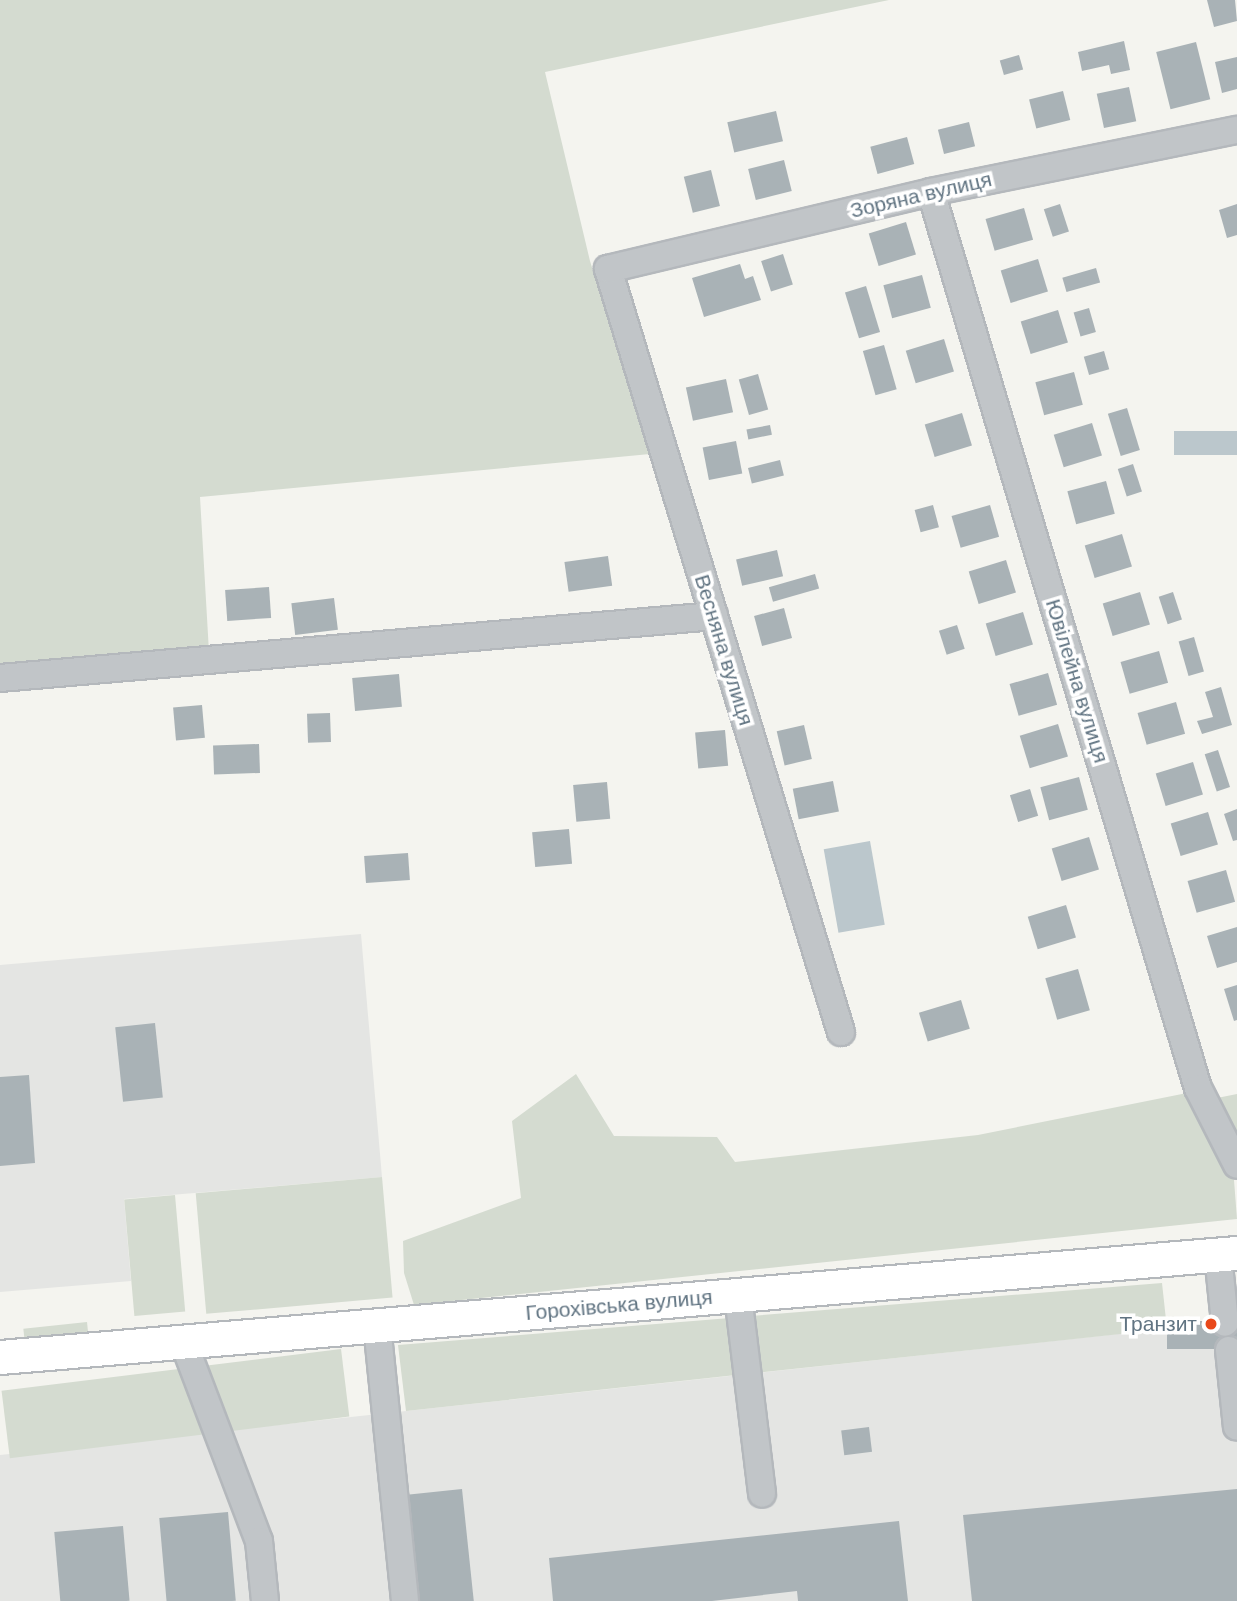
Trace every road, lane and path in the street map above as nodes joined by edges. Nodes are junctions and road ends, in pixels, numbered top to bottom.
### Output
1 (1237, 130) edge
2 (931, 192) junction
3 (608, 269) joint
4 (714, 616) junction
5 (0, 678) edge
6 (841, 1032) dead end
7 (1237, 1165) edge
8 (1228, 1254) edge
9 (737, 1295) junction
10 (1225, 1323) dead end
11 (377, 1325) junction
12 (183, 1341) junction
13 (1228, 1350) dead end
14 (0, 1357) edge
15 (1237, 1427) edge
16 (762, 1494) dead end
17 (265, 1601) edge
18 (405, 1601) edge

1 - 2 street, Зоряна вулиця
2 - 3 street, Зоряна вулиця
2 - 7 street, Ювілейна вулиця
3 - 4 street, Весняна вулиця
4 - 5 street
4 - 6 street, Весняна вулиця
8 - 9 main road, Горохівська вулиця
8 - 10 street
9 - 11 main road, Горохівська вулиця
9 - 16 street
11 - 12 main road, Горохівська вулиця
11 - 18 street
12 - 14 main road, Горохівська вулиця
12 - 17 street
13 - 15 street

